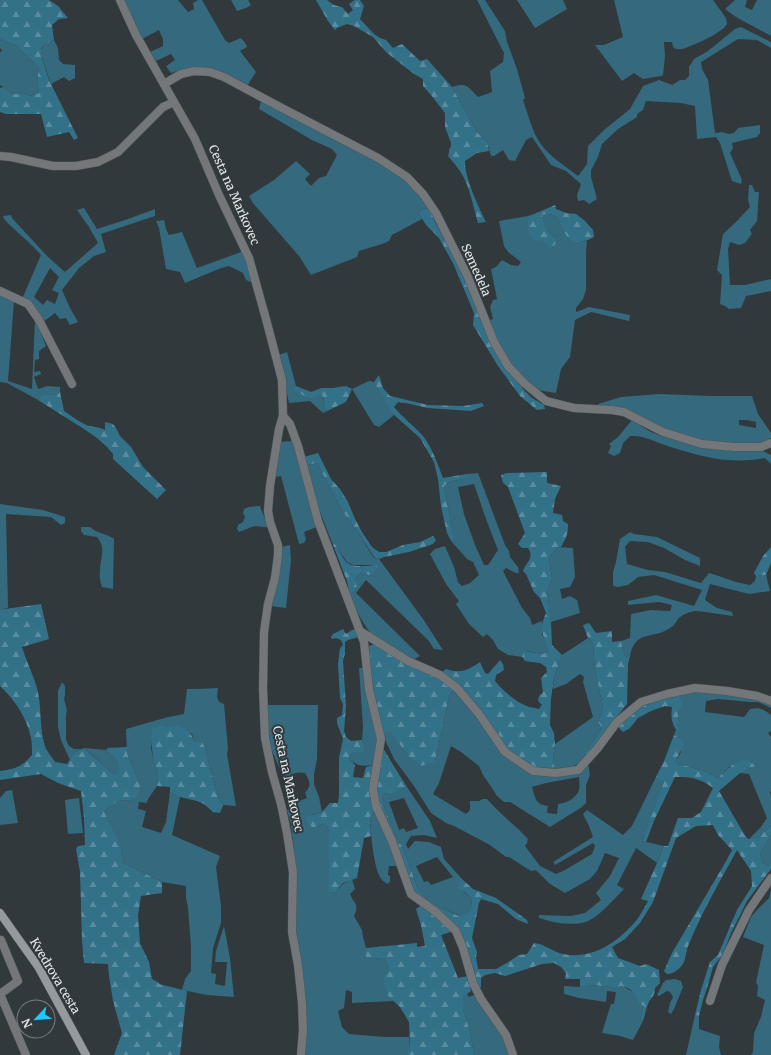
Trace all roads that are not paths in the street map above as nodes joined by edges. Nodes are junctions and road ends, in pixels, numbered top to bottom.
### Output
1 (120, 0) edge
2 (164, 84) junction
3 (174, 102) junction
4 (0, 156) edge
5 (0, 291) edge
6 (72, 384) dead end
7 (283, 416) junction
8 (771, 443) edge
9 (360, 631) junction
10 (771, 701) edge
11 (771, 878) edge
12 (0, 913) edge
13 (1, 940) dead end
14 (0, 994) edge
15 (710, 1001) dead end
16 (26, 1055) edge
17 (86, 1055) edge
18 (301, 1055) edge
19 (513, 1055) edge

1 - 2 street, Cesta na Markovec
2 - 3 street, Cesta na Markovec
2 - 8 street, Semedela
3 - 4 street
3 - 7 street, Cesta na Markovec
5 - 6 street
7 - 9 street, Cesta na Markovec
7 - 18 street, Cesta na Markovec
9 - 10 street
9 - 19 street, Cesta na Markovec
11 - 15 street
12 - 17 street, Kvedrova cesta
13 - 14 street
14 - 16 street

